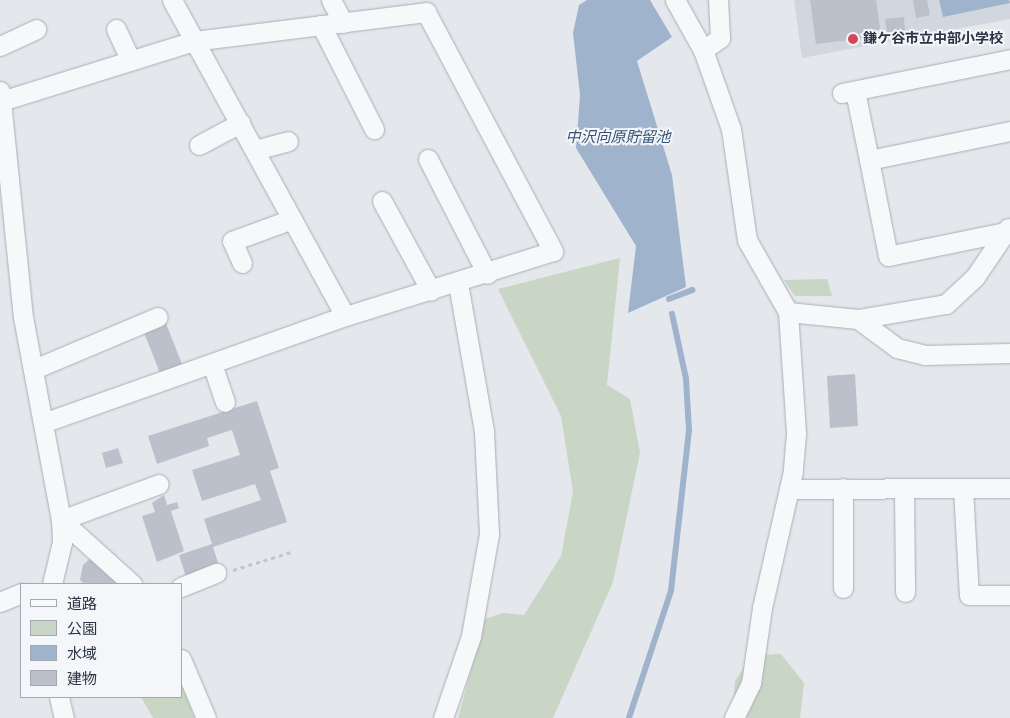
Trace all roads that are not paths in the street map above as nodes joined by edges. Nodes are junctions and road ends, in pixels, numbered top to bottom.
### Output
1 (172, 0) edge
2 (331, 0) edge
3 (675, 0) edge
4 (718, 0) edge
5 (409, 7) edge
6 (343, 23) junction
7 (322, 25) junction
8 (36, 29) dead end
9 (116, 30) dead end
10 (194, 41) junction
11 (0, 46) edge
12 (703, 50) junction
13 (1010, 58) edge
14 (132, 61) junction
15 (0, 96) edge
16 (240, 123) junction
17 (374, 129) dead end
18 (1010, 132) edge
19 (288, 141) dead end
20 (199, 145) dead end
21 (255, 150) junction
22 (428, 159) dead end
23 (869, 160) junction
24 (382, 201) dead end
25 (292, 219) junction
26 (1008, 228) edge
27 (242, 263) dead end
28 (487, 274) junction
29 (458, 284) junction
30 (431, 292) junction
31 (788, 312) junction
32 (345, 316) junction
33 (158, 317) dead end
34 (858, 319) junction
35 (1010, 355) edge
36 (212, 364) junction
37 (34, 369) junction
38 (225, 402) dead end
39 (45, 422) junction
40 (159, 484) dead end
41 (843, 488) junction
42 (1010, 488) edge
43 (790, 489) junction
44 (962, 489) junction
45 (904, 491) junction
46 (61, 520) junction
47 (216, 573) road end
48 (52, 583) edge
49 (131, 583) edge
50 (182, 587) edge
51 (843, 588) dead end
52 (906, 592) dead end
53 (20, 593) edge
54 (1010, 595) edge
55 (0, 602) edge
56 (182, 661) edge
57 (59, 698) edge
58 (64, 718) edge
59 (206, 718) edge
60 (444, 718) edge
61 (734, 718) edge

1 - 10 street
2 - 6 street
3 - 12 street
4 - 12 street
5 - 6 street
5 - 28 street
6 - 7 street
7 - 10 street
7 - 17 street
8 - 11 street
9 - 14 street
10 - 14 street
10 - 16 street
12 - 31 street
13 - 23 street
14 - 15 street
15 - 37 street
16 - 20 street
16 - 21 street
18 - 23 street
19 - 21 street
21 - 25 street
22 - 28 street
23 - 26 street
24 - 30 street
25 - 27 street
25 - 32 street
26 - 34 street
28 - 29 street
29 - 30 street
29 - 60 street
30 - 32 street
31 - 34 street
31 - 43 street
32 - 36 street
33 - 37 street
34 - 35 street
36 - 38 street
36 - 39 street
37 - 39 street
39 - 46 street
40 - 46 street
41 - 43 street
41 - 45 street
41 - 51 street
42 - 44 street
43 - 61 street
44 - 45 street
44 - 54 street
45 - 52 street
46 - 48 street
46 - 49 street
47 - 50 street
53 - 55 street
56 - 59 street
57 - 58 street

